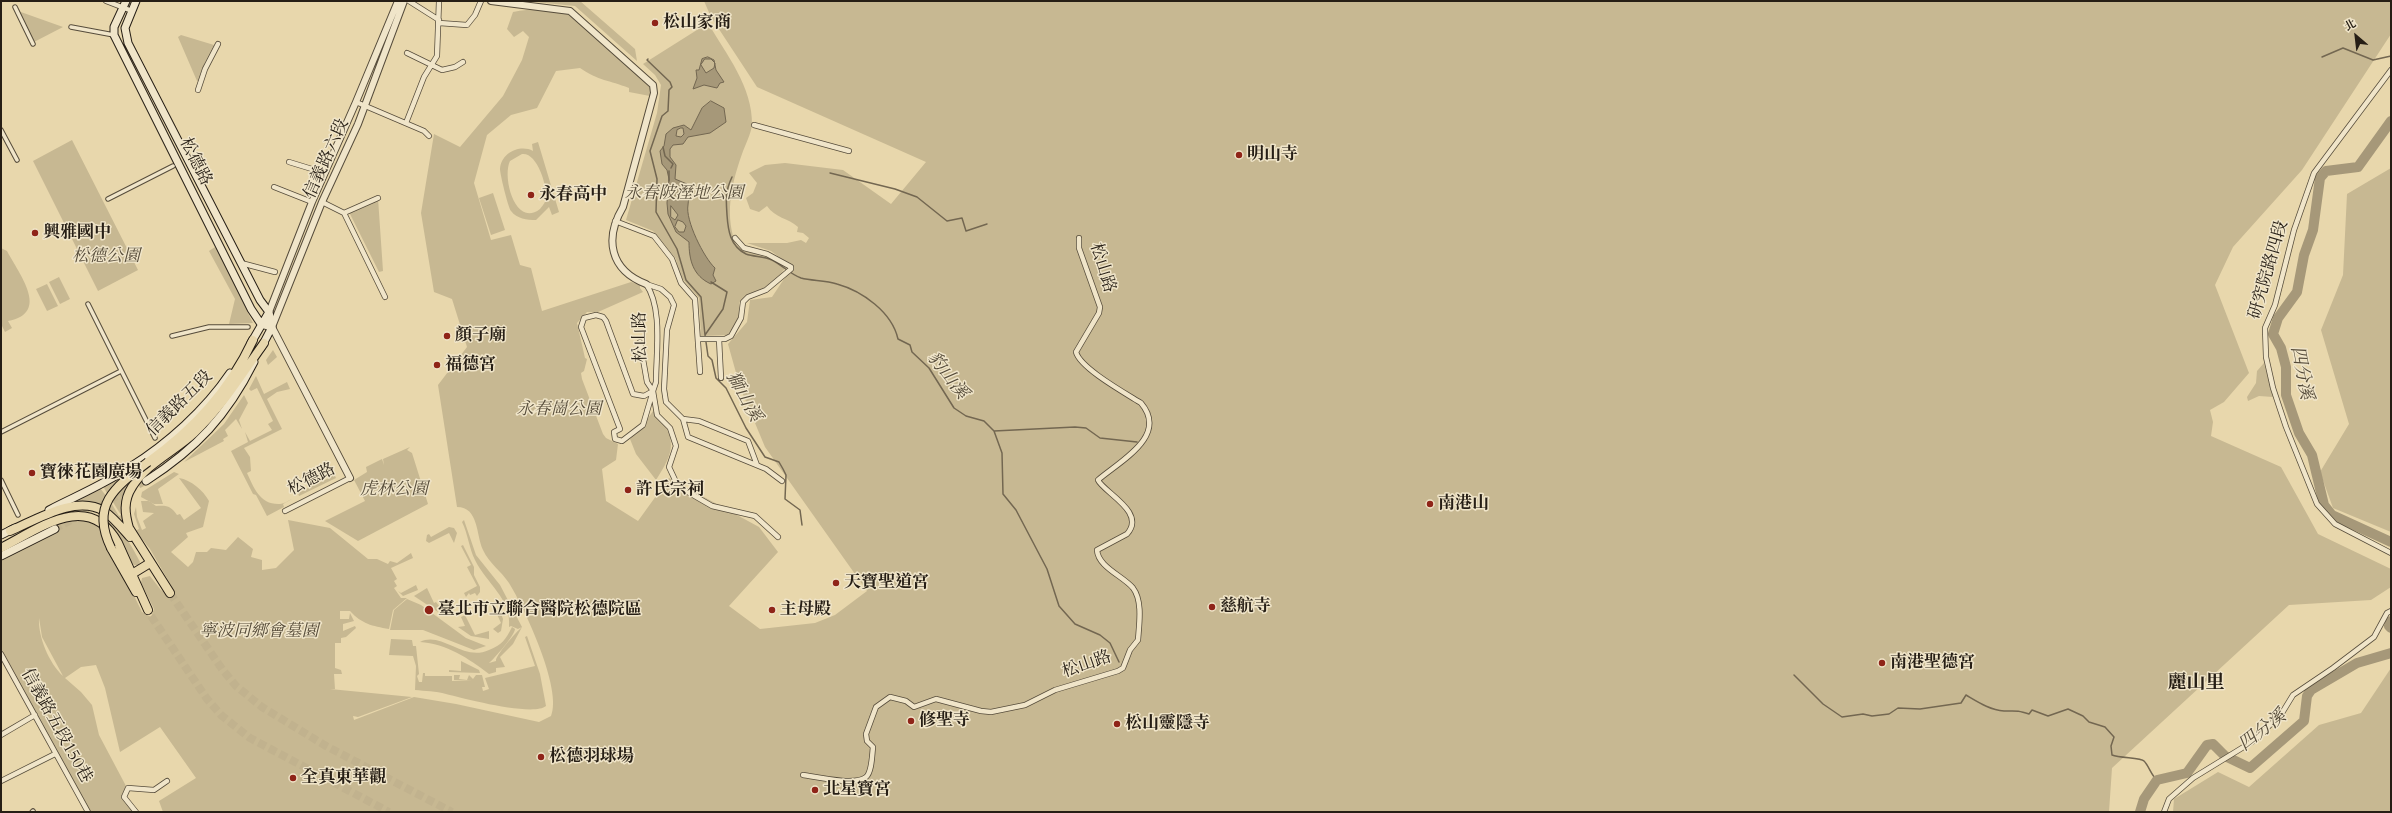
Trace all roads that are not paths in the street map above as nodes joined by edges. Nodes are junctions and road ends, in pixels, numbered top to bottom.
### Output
1 (106, 1) edge
2 (136, 1) edge
3 (398, 1) edge
4 (404, 1) edge
5 (409, 1) edge
6 (439, 1) edge
7 (481, 1) edge
8 (491, 1) edge
9 (498, 2) edge
10 (124, 4) edge
11 (14, 7) dead end
12 (132, 11) junction
13 (439, 21) junction
14 (71, 27) dead end
15 (114, 35) junction
16 (33, 44) dead end
17 (218, 44) dead end
18 (407, 53) dead end
19 (463, 62) dead end
20 (431, 65) junction
21 (2391, 70) edge
22 (198, 90) dead end
23 (356, 102) junction
24 (365, 106) junction
25 (406, 124) junction
26 (754, 125) dead end
27 (1, 130) edge
28 (429, 136) dead end
29 (850, 151) dead end
30 (17, 160) dead end
31 (289, 162) dead end
32 (173, 166) dead end
33 (325, 173) junction
34 (274, 187) dead end
35 (378, 198) dead end
36 (108, 199) dead end
37 (312, 202) junction
38 (322, 202) junction
39 (344, 214) junction
40 (615, 221) junction
41 (1079, 238) dead end
42 (734, 244) dead end
43 (241, 263) junction
44 (275, 272) dead end
45 (646, 284) junction
46 (385, 297) dead end
47 (88, 304) dead end
48 (269, 312) junction
49 (261, 324) junction
50 (272, 326) junction
51 (248, 327) dead end
52 (172, 336) dead end
53 (699, 339) junction
54 (719, 339) junction
55 (253, 340) junction
56 (640, 342) dead end
57 (264, 343) junction
58 (121, 371) junction
59 (700, 372) dead end
60 (721, 378) dead end
61 (653, 391) junction
62 (644, 396) junction
63 (650, 400) junction
64 (655, 405) junction
65 (683, 419) junction
66 (1, 432) edge
67 (155, 438) dead end
68 (757, 465) junction
69 (350, 478) joint
70 (1, 480) edge
71 (146, 481) tunnel mouth
72 (782, 481) dead end
73 (285, 511) dead end
74 (18, 515) dead end
75 (55, 529) tunnel mouth
76 (10, 531) junction
77 (1, 535) edge
78 (778, 537) dead end
79 (1, 548) edge
80 (2391, 553) edge
81 (1, 556) edge
82 (148, 559) junction
83 (132, 574) junction
84 (170, 593) tunnel mouth
85 (2391, 611) edge
86 (1, 654) edge
87 (35, 715) junction
88 (1, 735) edge
89 (54, 754) junction
90 (803, 775) dead end
91 (1, 781) edge
92 (167, 782) dead end
93 (88, 812) edge
94 (136, 812) edge
95 (2164, 812) edge

1 - 10 street
2 - 12 main road, 松德路
3 - 23 street, 信義路六段
4 - 24 street, 信義路六段
5 - 13 street
6 - 13 street
7 - 13 street
8 - 9 street
9 - 40 street
10 - 12 street
10 - 15 main road
11 - 16 street
12 - 43 main road, 松德路
13 - 20 street
14 - 15 street
15 - 49 main road, 松德路
17 - 22 street
18 - 20 street
19 - 20 street
20 - 25 street
21 - 80 street, 研究院路四段
23 - 24 street
23 - 33 street, 信義路六段
24 - 25 street
24 - 38 street, 信義路六段
25 - 28 street
26 - 29 street
27 - 30 street
31 - 33 street
32 - 36 street
33 - 37 street, 信義路六段
34 - 37 street
35 - 39 street
37 - 48 street, 信義路六段
38 - 39 street
38 - 50 street, 信義路六段
39 - 46 street
40 - 45 street
40 - 53 street
41 - 90 street, 松山路
42 - 54 street
43 - 44 street
43 - 48 main road, 松德路
45 - 61 street, 松山路
45 - 65 street
47 - 58 street
48 - 49 main road, 信義路五段
48 - 50 main road, 松德路
49 - 50 main road
49 - 55 main road, 信義路五段
50 - 57 main road, 信義路五段
50 - 69 street, 松德路
51 - 52 street
53 - 54 street
53 - 59 street
54 - 60 street
55 - 76 main road, 信義路五段
55 - 83 highway, bridge
56 - 61 street
57 - 71 main road, 信義路五段
57 - 82 highway
58 - 66 street
58 - 67 street
61 - 62 street
61 - 63 street
61 - 64 street, 松山路
62 - 63 street
62 - 63 street
63 - 64 street
64 - 78 street, 松山路
65 - 68 street
65 - 68 street
68 - 72 street
69 - 73 street, 松德路
70 - 74 street
75 - 81 main road
76 - 77 main road, 信義路五段
76 - 82 highway
79 - 83 highway
82 - 83 highway
82 - 84 highway
85 - 95 street
86 - 87 street, 信義路五段150巷
87 - 88 street
87 - 89 street, 信義路五段150巷
89 - 91 street
89 - 93 street, 信義路五段150巷
92 - 94 street

